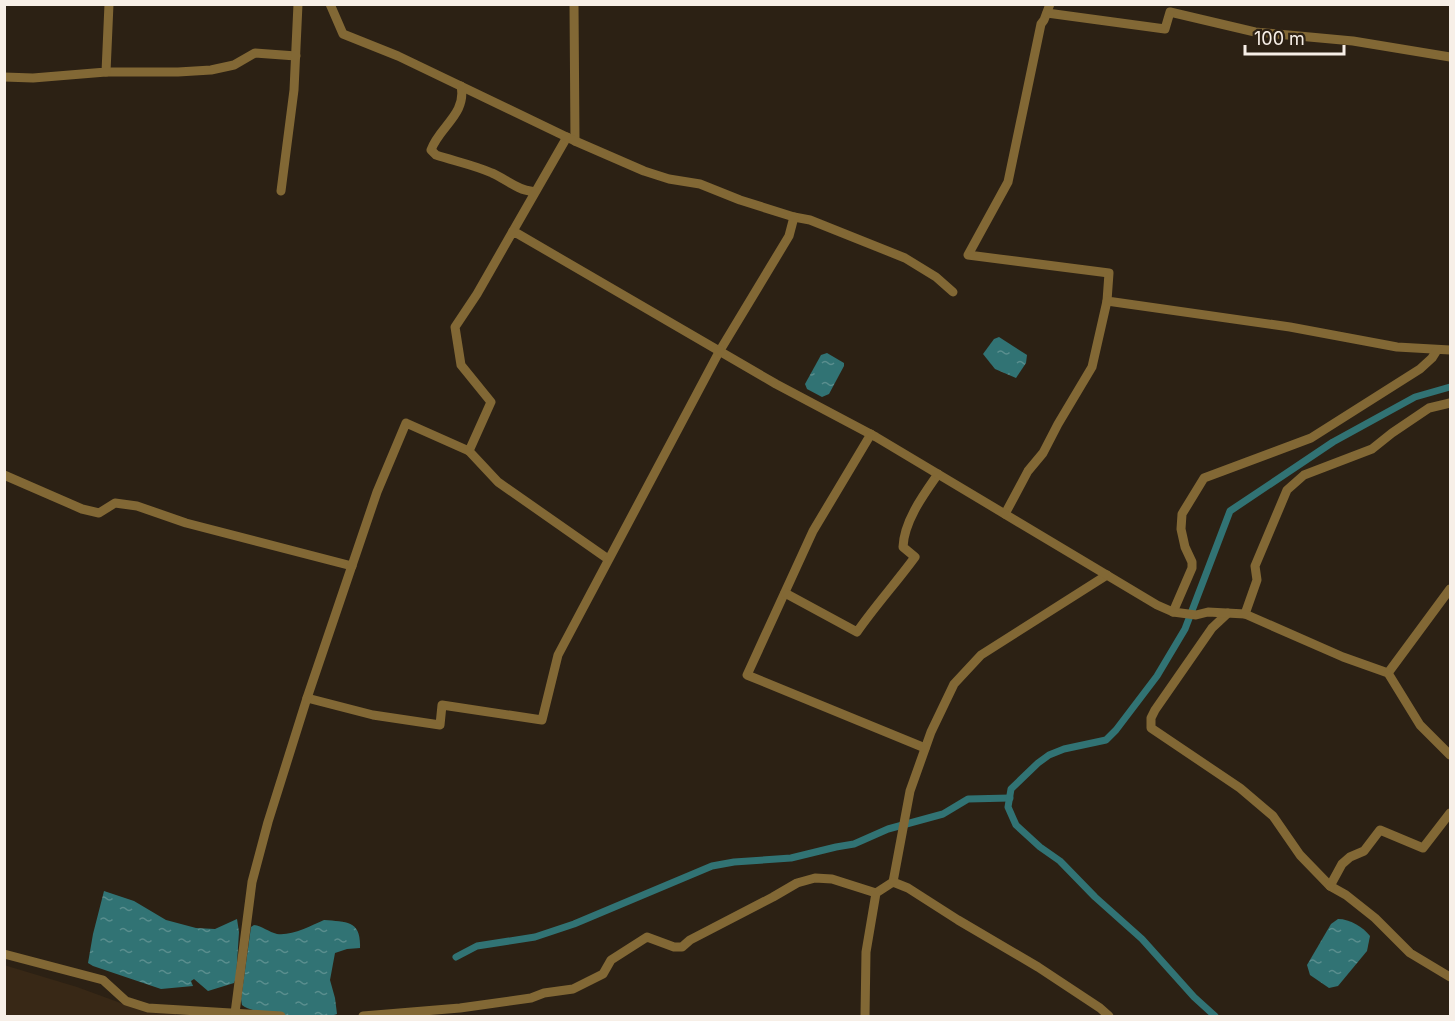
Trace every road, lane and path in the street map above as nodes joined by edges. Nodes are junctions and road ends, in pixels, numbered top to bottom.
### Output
1 (109, 4) edge
2 (298, 4) edge
3 (330, 4) edge
4 (574, 4) edge
5 (1049, 9) edge
6 (296, 56) junction
7 (1450, 57) edge
8 (106, 72) junction
9 (4, 77) edge
10 (461, 86) junction
11 (571, 139) junction
12 (281, 191) dead end
13 (533, 195) junction
14 (794, 217) junction
15 (513, 231) junction
16 (953, 292) dead end
17 (1107, 301) junction
18 (1437, 350) junction
19 (1450, 350) edge
20 (719, 351) junction
21 (1450, 403) edge
22 (871, 434) junction
23 (469, 451) junction
24 (938, 474) junction
25 (4, 475) edge
26 (1005, 513) junction
27 (608, 559) junction
28 (352, 566) junction
29 (1107, 575) junction
30 (1450, 589) edge
31 (785, 593) junction
32 (1173, 612) junction
33 (1228, 613) junction
34 (1245, 614) junction
35 (1388, 673) junction
36 (307, 698) junction
37 (925, 748) junction
38 (1450, 755) edge
39 (1450, 813) edge
40 (893, 882) junction
41 (1330, 886) junction
42 (876, 893) junction
43 (4, 954) edge
44 (1450, 976) edge
45 (236, 1014) edge
46 (281, 1017) edge
47 (363, 1017) edge
48 (865, 1017) edge
49 (1109, 1017) edge

1 - 8 street
2 - 6 street
3 - 10 street
4 - 11 street
5 - 7 street
5 - 17 street
6 - 8 street
6 - 12 street
8 - 9 street
10 - 11 street
10 - 13 street
11 - 13 street
11 - 14 street
13 - 15 street
14 - 16 street
14 - 20 street
15 - 20 street
15 - 23 street
17 - 18 street
17 - 26 street
18 - 19 street
18 - 32 street
20 - 22 street
20 - 27 street
21 - 34 street
22 - 24 street
22 - 31 street
23 - 27 street
23 - 28 street
24 - 26 street
24 - 31 street
25 - 28 street
26 - 29 street
27 - 36 street
28 - 36 street
29 - 32 street
29 - 37 street
30 - 35 street
31 - 37 street
32 - 33 street
33 - 34 street
33 - 41 street
34 - 35 street
35 - 38 street
36 - 45 street
37 - 40 street
39 - 41 street
40 - 42 street
40 - 49 street
41 - 44 street
42 - 47 street
42 - 48 street
43 - 45 street
45 - 46 street

